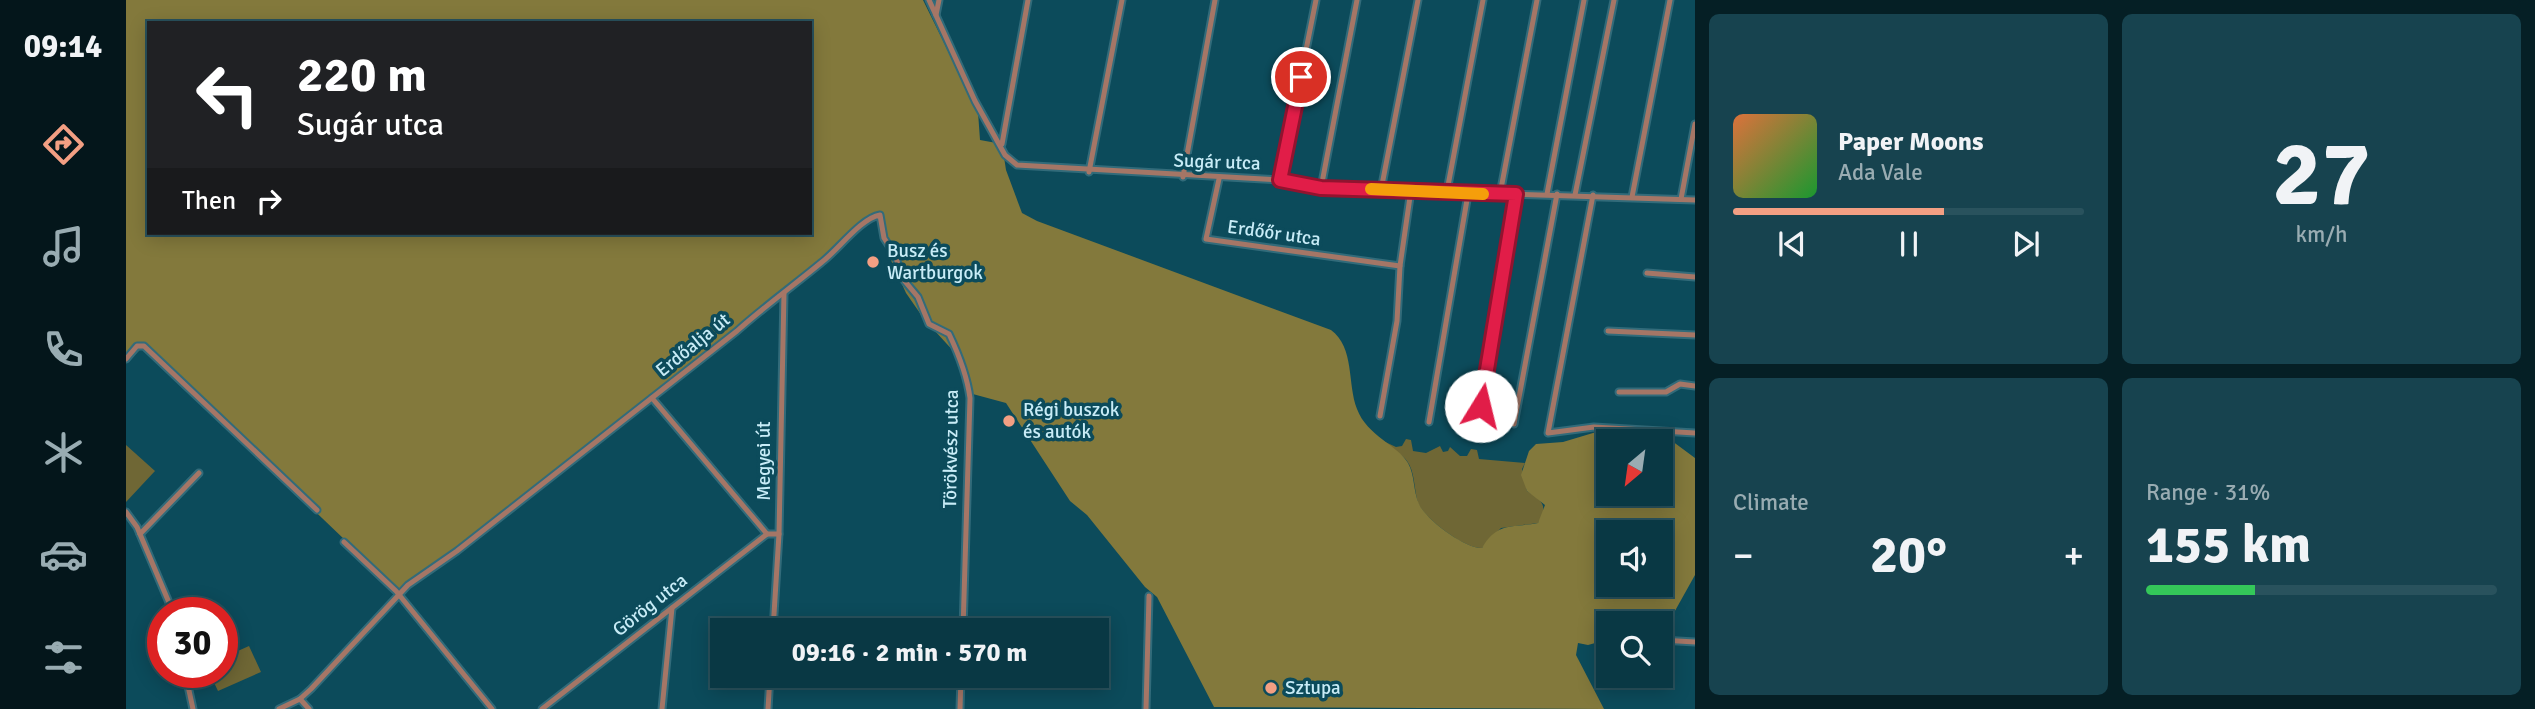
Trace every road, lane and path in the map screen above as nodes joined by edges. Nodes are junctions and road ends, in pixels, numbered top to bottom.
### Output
1 (929, 0) edge
2 (939, 0) edge
3 (1028, 0) edge
4 (1122, 0) edge
5 (1215, 0) edge
6 (1317, 0) edge
7 (1357, 0) edge
8 (1418, 0) edge
9 (1483, 0) edge
10 (1537, 0) edge
11 (1584, 0) edge
12 (1614, 0) edge
13 (1670, 0) edge
14 (936, 15) junction
15 (1695, 124) edge
16 (1002, 144) junction
17 (1089, 172) junction
18 (1183, 177) junction
19 (1219, 179) junction
20 (1280, 180) junction
21 (1321, 188) junction
22 (1381, 190) junction
23 (1411, 190) junction
24 (1447, 191) junction
25 (1468, 194) junction
26 (1500, 194) junction
27 (1516, 194) junction
28 (1547, 194) junction
29 (1557, 194) junction
30 (1576, 195) junction
31 (1593, 195) junction
32 (1632, 197) junction
33 (1681, 199) junction
34 (1695, 200) edge
35 (880, 215) joint
36 (1400, 266) junction
37 (1647, 273) dead end
38 (1695, 277) edge
39 (784, 293) junction
40 (1608, 331) dead end
41 (1695, 335) edge
42 (126, 359) edge
43 (1695, 386) edge
44 (1619, 391) dead end
45 (652, 398) junction
46 (1380, 416) dead end
47 (1429, 422) dead end
48 (1514, 424) dead end
49 (1476, 432) dead end
50 (1695, 433) edge
51 (198, 473) dead end
52 (317, 510) dead end
53 (126, 512) edge
54 (140, 534) junction
55 (766, 534) junction
56 (779, 534) junction
57 (344, 542) dead end
58 (1149, 596) dead end
59 (167, 597) edge
60 (400, 597) junction
61 (672, 607) junction
62 (774, 618) edge
63 (963, 618) edge
64 (1673, 641) edge
65 (1695, 642) edge
66 (188, 688) edge
67 (769, 688) edge
68 (961, 688) edge
69 (300, 699) junction
70 (193, 709) edge
71 (279, 709) edge
72 (309, 709) edge
73 (492, 709) edge
74 (542, 709) edge
75 (662, 709) edge
76 (768, 709) edge
77 (960, 709) edge
78 (1146, 709) edge

1 - 14 street, Sugár utca
2 - 14 street
3 - 16 street
4 - 17 street
5 - 18 street
6 - 20 street
7 - 21 street
8 - 22 street
9 - 24 street
10 - 26 street
11 - 28 street
12 - 30 street
13 - 32 street
14 - 16 street, Sugár utca
15 - 33 street
16 - 17 street, Sugár utca
17 - 18 street, Sugár utca
18 - 19 street, Sugár utca
19 - 20 street, Sugár utca
19 - 36 street, Erdőőr utca
20 - 21 street, Sugár utca
21 - 22 street, Sugár utca
22 - 23 street, Sugár utca
23 - 24 street, Sugár utca
23 - 36 street
24 - 25 street, Sugár utca
25 - 26 street, Sugár utca
25 - 47 street
26 - 27 street, Sugár utca
27 - 28 street, Sugár utca
27 - 49 street
28 - 29 street, Sugár utca
29 - 30 street, Sugár utca
29 - 48 street
30 - 31 street, Sugár utca
31 - 32 street, Sugár utca
31 - 50 street
32 - 33 street, Sugár utca
33 - 34 street, Sugár utca
35 - 39 street, Erdőalja út
35 - 63 street, Törökvész utca
36 - 46 street
37 - 38 street
39 - 45 street, Erdőalja út
39 - 56 street, Megyei út
40 - 41 street
42 - 52 street
43 - 44 street
45 - 55 street
45 - 60 street, Erdőalja út
51 - 54 street
53 - 54 street
54 - 59 street
55 - 56 street
55 - 61 street, Görög utca
56 - 62 street, Megyei út
57 - 60 street
58 - 78 street
60 - 69 street, Erdőalja út
60 - 73 street
61 - 74 street, Görög utca
61 - 75 street
64 - 65 street
66 - 70 street
67 - 76 street
68 - 77 street
69 - 71 street
69 - 72 street

